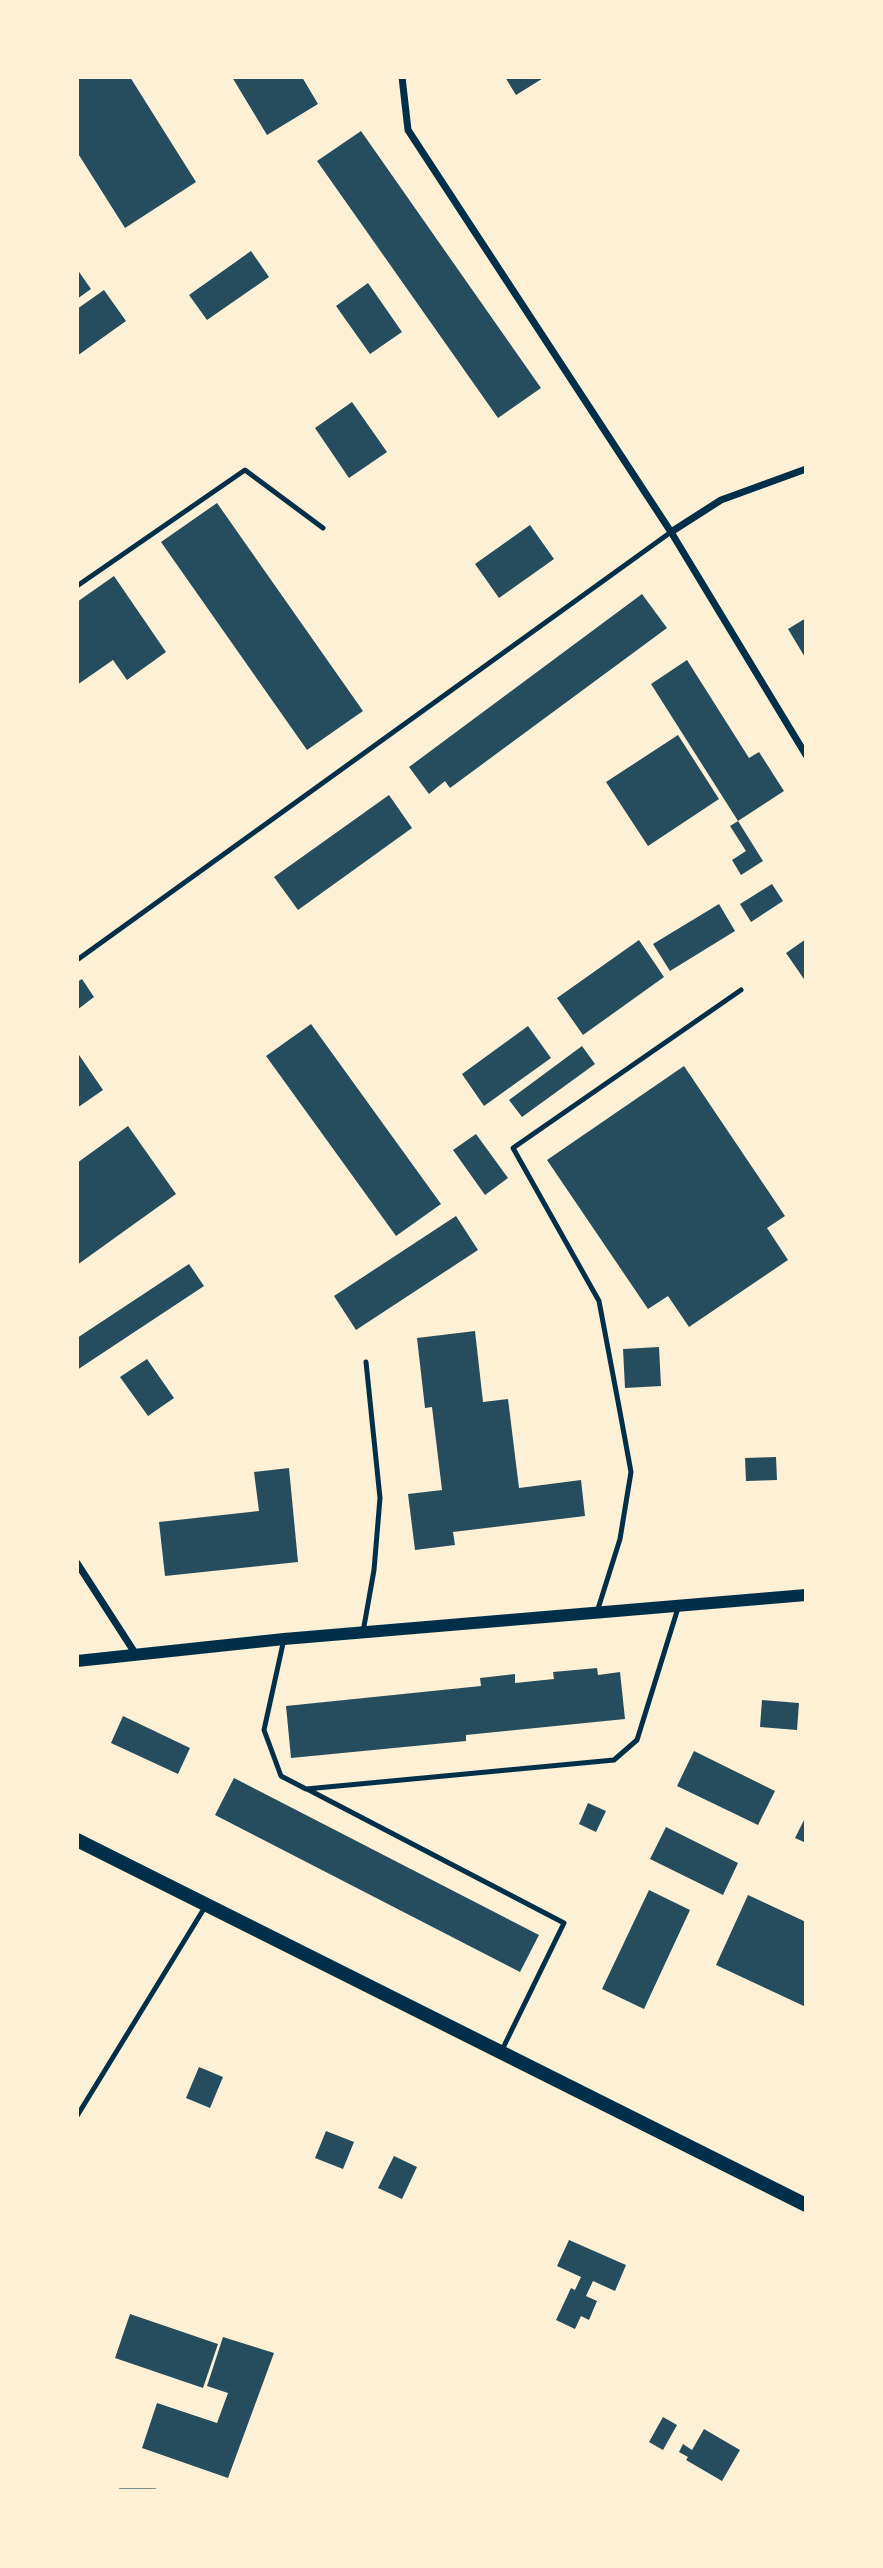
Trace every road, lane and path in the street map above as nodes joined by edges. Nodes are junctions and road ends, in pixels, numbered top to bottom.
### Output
1 (402, 77) edge
2 (806, 469) edge
3 (323, 528) dead end
4 (671, 532) junction
5 (77, 586) edge
6 (806, 755) edge
7 (77, 960) edge
8 (741, 990) dead end
9 (366, 1362) dead end
10 (77, 1563) edge
11 (806, 1594) edge
12 (679, 1605) junction
13 (597, 1612) junction
14 (363, 1632) junction
15 (284, 1639) junction
16 (135, 1653) junction
17 (77, 1661) edge
18 (306, 1789) junction
19 (77, 1840) edge
20 (207, 1905) junction
21 (500, 2053) junction
22 (77, 2116) edge
23 (806, 2205) edge
24 (120, 2491) edge
25 (155, 2491) edge

1 - 4 street
2 - 4 street
3 - 5 lane
4 - 6 street
4 - 7 lane
8 - 13 lane
9 - 14 lane
10 - 16 street
11 - 12 street
12 - 13 street
12 - 18 lane
13 - 14 street
14 - 15 street
15 - 16 street
15 - 18 lane
16 - 17 street
18 - 21 lane
19 - 20 main road
20 - 21 main road
20 - 22 lane
21 - 23 main road
24 - 25 lane

